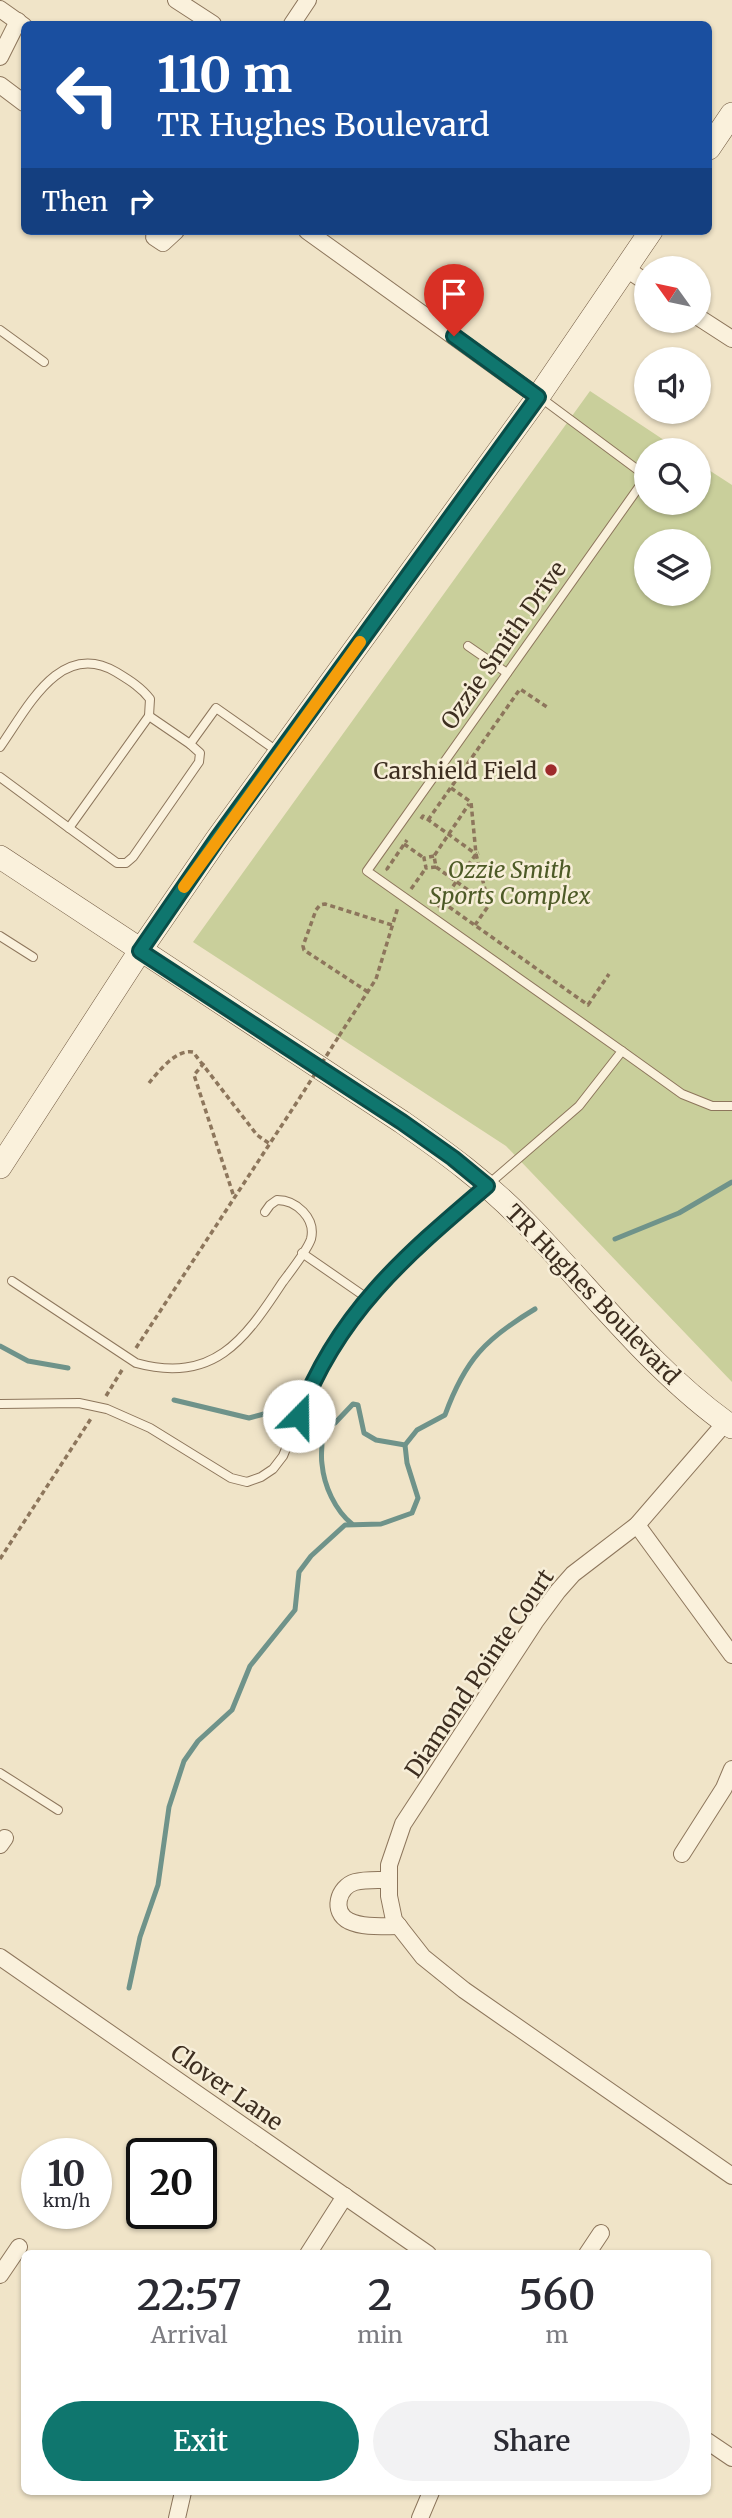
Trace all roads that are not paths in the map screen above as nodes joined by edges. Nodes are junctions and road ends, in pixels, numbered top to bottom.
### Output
1 (176, 0) edge
2 (308, 0) edge
3 (0, 9) edge
4 (208, 21) edge
5 (294, 21) edge
6 (21, 24) edge
7 (0, 57) edge
8 (0, 85) edge
9 (21, 101) edge
10 (732, 114) edge
11 (712, 144) edge
12 (172, 235) edge
13 (313, 235) edge
14 (648, 235) edge
15 (154, 237) dead end
16 (625, 268) junction
17 (634, 274) edge
18 (711, 325) edge
19 (0, 330) edge
20 (732, 339) edge
21 (44, 362) dead end
22 (538, 397) junction
23 (634, 467) edge
24 (634, 493) edge
25 (468, 646) dead end
26 (507, 673) junction
27 (149, 716) junction
28 (190, 744) junction
29 (0, 747) edge
30 (280, 752) junction
31 (0, 777) edge
32 (69, 828) junction
33 (0, 858) edge
34 (0, 936) edge
35 (140, 951) junction
36 (33, 957) dead end
37 (622, 1051) junction
38 (732, 1106) edge
39 (0, 1167) edge
40 (487, 1186) junction
41 (265, 1212) dead end
42 (302, 1253) junction
43 (12, 1281) dead end
44 (367, 1298) junction
45 (0, 1404) edge
46 (729, 1424) edge
47 (637, 1525) junction
48 (732, 1655) edge
49 (732, 1769) edge
50 (0, 1773) edge
51 (58, 1810) dead end
52 (682, 1854) dead end
53 (389, 1880) junction
54 (399, 1926) junction
55 (0, 1957) edge
56 (732, 2176) edge
57 (345, 2196) junction
58 (601, 2233) dead end
59 (19, 2247) dead end
60 (311, 2250) edge
61 (422, 2250) edge
62 (590, 2250) edge
63 (0, 2275) edge
64 (711, 2444) edge
65 (732, 2458) edge
66 (182, 2495) edge
67 (430, 2495) edge
68 (177, 2518) edge
69 (419, 2518) edge

1 - 4 street
2 - 5 street
3 - 6 street
6 - 7 street
8 - 9 street
10 - 11 main road
12 - 15 street
13 - 22 street
14 - 16 main road
16 - 17 street
16 - 22 main road
18 - 20 street
19 - 21 lane
22 - 23 lane, Ozzie Smith Drive
22 - 30 main road
24 - 26 lane, Ozzie Smith Drive
25 - 26 lane
26 - 37 lane, Ozzie Smith Drive
27 - 28 lane
27 - 29 lane
27 - 32 lane
28 - 30 lane
28 - 32 lane
30 - 35 main road
31 - 32 lane
33 - 35 main road, TR Hughes Boulevard
34 - 36 lane
35 - 39 main road
35 - 40 main road, TR Hughes Boulevard
37 - 38 lane
37 - 40 lane
40 - 44 lane
40 - 46 main road, TR Hughes Boulevard
41 - 42 lane
42 - 43 lane
42 - 44 lane
44 - 45 lane
46 - 47 street, Diamond Pointe Court
47 - 48 street
47 - 53 street, Diamond Pointe Court
49 - 52 street
50 - 51 lane
53 - 54 street, Diamond Pointe Court
53 - 54 street
54 - 56 street, Diamond Pointe Court
55 - 57 street, Clover Lane
57 - 60 street
57 - 61 street, Clover Lane
58 - 62 street
59 - 63 street
64 - 65 street
66 - 68 street
67 - 69 street

